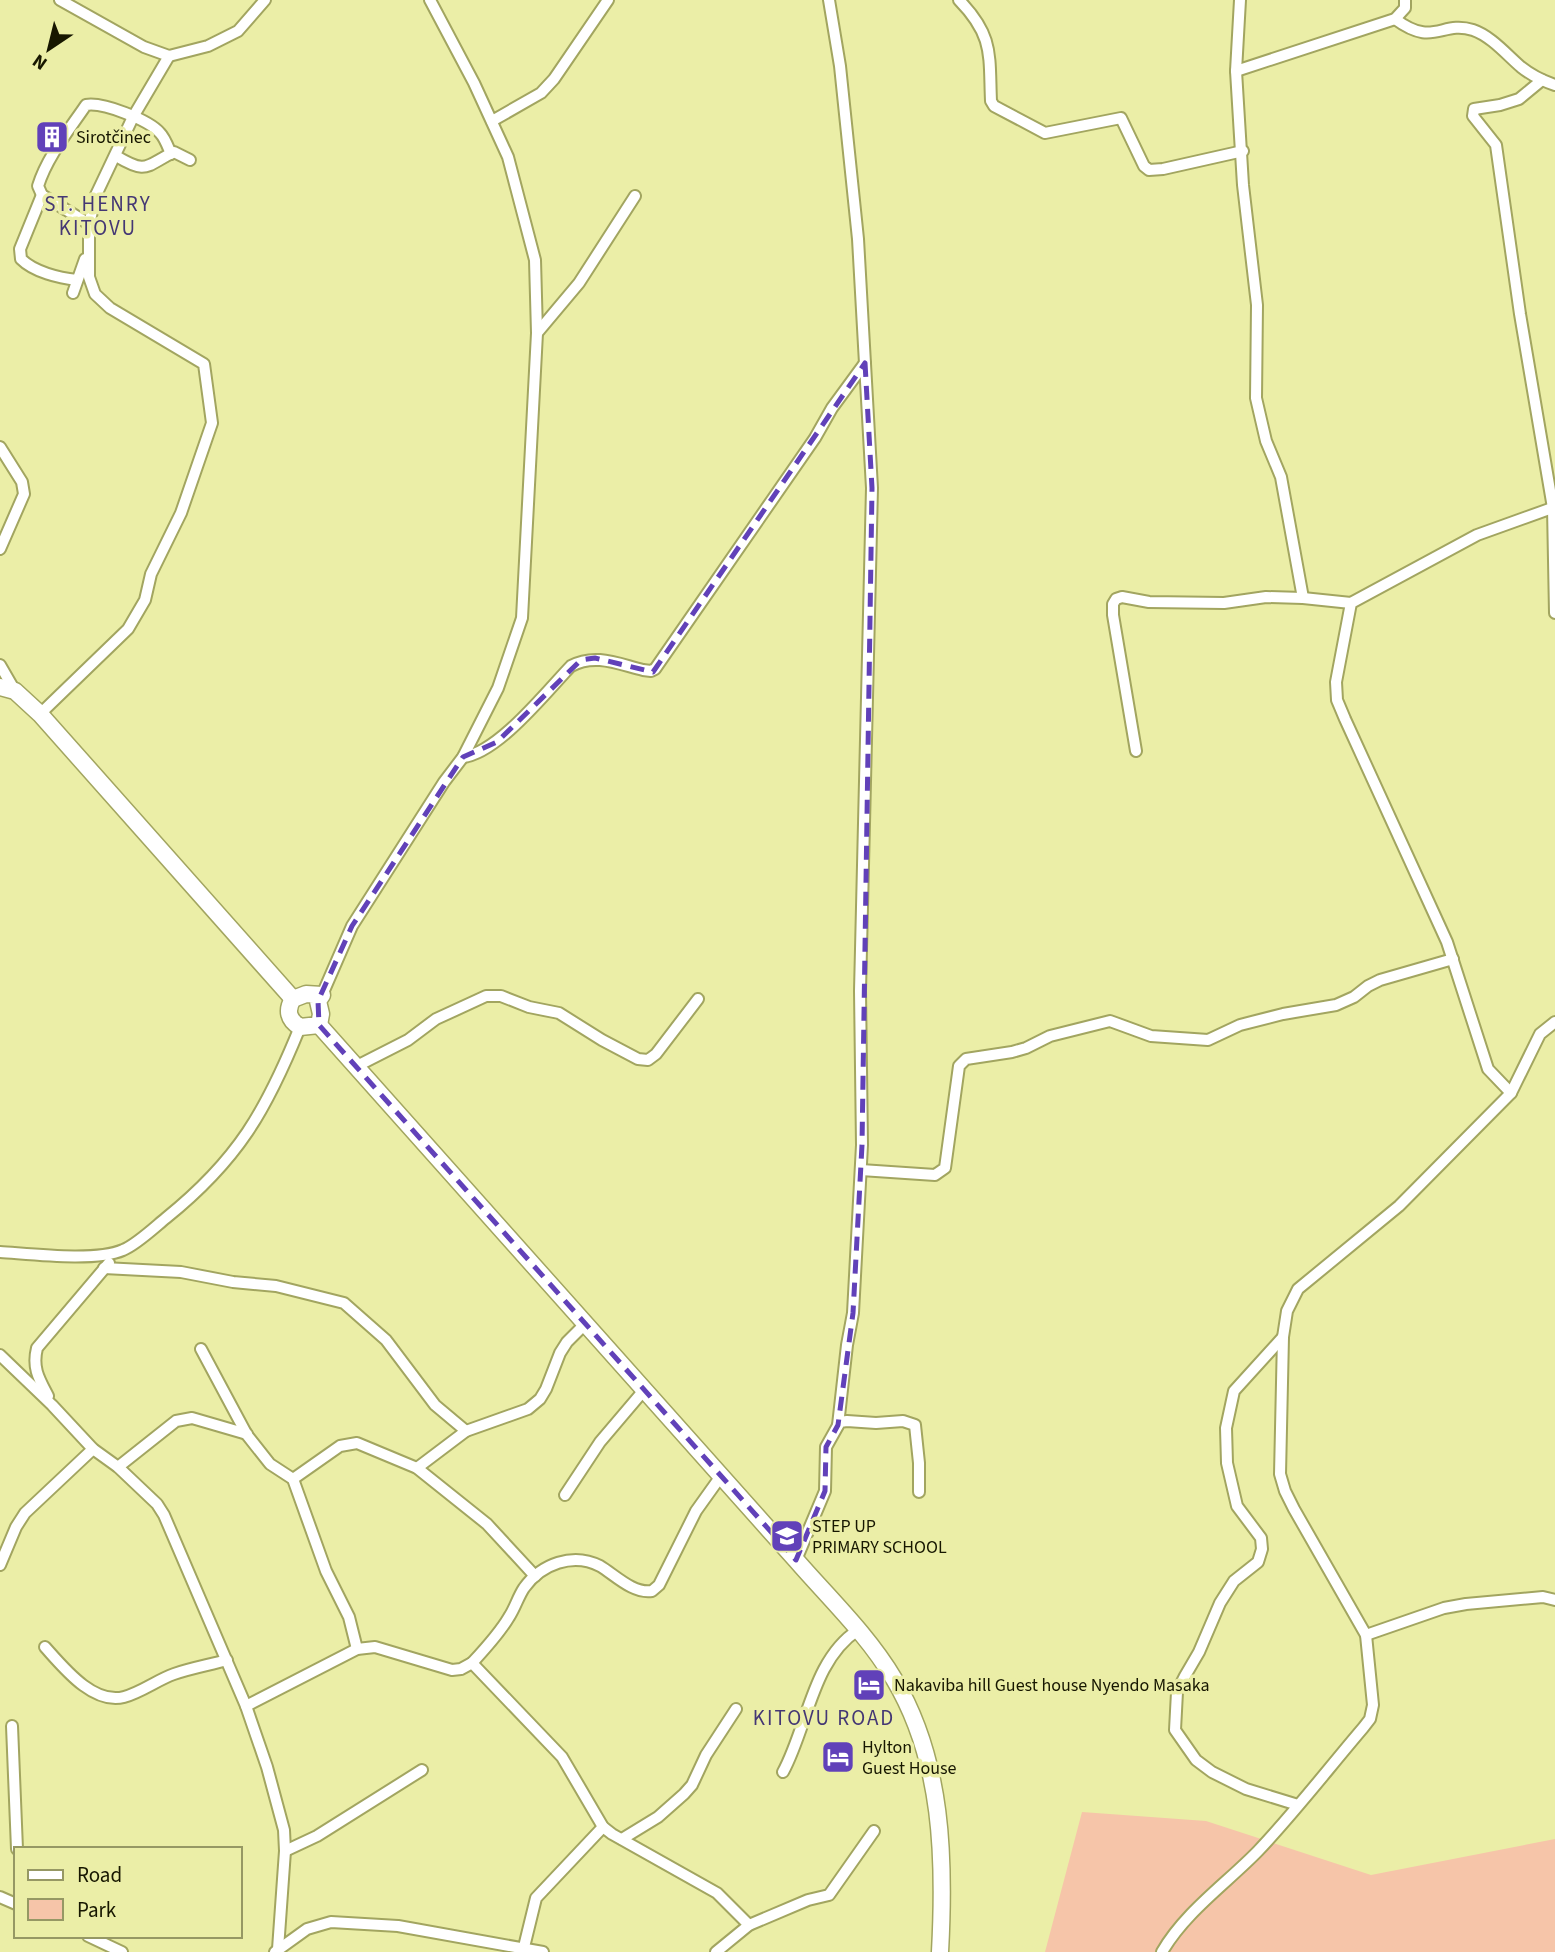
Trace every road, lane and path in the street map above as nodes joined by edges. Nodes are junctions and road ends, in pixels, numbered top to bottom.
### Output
1 (60, 0) edge
2 (265, 0) edge
3 (430, 0) edge
4 (608, 0) edge
5 (829, 0) edge
6 (959, 0) edge
7 (1240, 0) edge
8 (1405, 0) edge
9 (1395, 19) junction
10 (169, 57) junction
11 (1236, 71) junction
12 (1542, 80) junction
13 (1555, 85) edge
14 (133, 117) junction
15 (492, 121) junction
16 (1242, 151) junction
17 (171, 154) junction
18 (116, 156) junction
19 (190, 160) dead end
20 (42, 195) junction
21 (635, 196) dead end
22 (89, 224) junction
23 (88, 253) junction
24 (77, 280) junction
25 (73, 293) dead end
26 (537, 333) junction
27 (865, 363) junction
28 (0, 447) edge
29 (1554, 507) edge
30 (0, 549) edge
31 (1303, 598) junction
32 (1351, 603) junction
33 (1555, 613) edge
34 (0, 665) edge
35 (7, 689) edge
36 (40, 714) junction
37 (1136, 751) dead end
38 (463, 757) junction
39 (1453, 959) junction
40 (322, 995) junction
41 (293, 999) junction
42 (698, 999) dead end
43 (1555, 1022) edge
44 (319, 1026) junction
45 (300, 1027) junction
46 (355, 1067) junction
47 (1511, 1093) junction
48 (861, 1170) junction
49 (123, 1250) junction
50 (0, 1252) edge
51 (104, 1268) junction
52 (586, 1323) junction
53 (1283, 1337) junction
54 (201, 1349) dead end
55 (0, 1355) edge
56 (645, 1389) junction
57 (52, 1405) junction
58 (838, 1426) junction
59 (466, 1431) junction
60 (247, 1434) junction
61 (93, 1449) junction
62 (118, 1467) junction
63 (417, 1468) junction
64 (721, 1476) junction
65 (293, 1479) junction
66 (919, 1492) dead end
67 (565, 1494) dead end
68 (796, 1560) junction
69 (0, 1565) edge
70 (535, 1576) junction
71 (1555, 1600) edge
72 (858, 1630) junction
73 (1366, 1635) junction
74 (45, 1647) dead end
75 (357, 1649) junction
76 (227, 1660) junction
77 (472, 1663) junction
78 (246, 1706) junction
79 (736, 1709) dead end
80 (12, 1726) dead end
81 (422, 1770) dead end
82 (783, 1772) dead end
83 (1298, 1805) junction
84 (603, 1827) junction
85 (874, 1831) dead end
86 (622, 1839) junction
87 (17, 1847) edge
88 (285, 1850) junction
89 (749, 1925) junction
90 (92, 1938) edge
91 (524, 1947) junction
92 (276, 1951) edge
93 (122, 1952) edge
94 (543, 1952) edge
95 (716, 1952) edge
96 (940, 1952) edge
97 (1162, 1952) edge

1 - 10 street
2 - 10 street
3 - 15 street
4 - 15 street
5 - 27 street
6 - 16 street
7 - 11 street
8 - 9 street
9 - 11 street
9 - 12 street
10 - 14 street
11 - 16 street
12 - 13 street
12 - 29 street
14 - 17 street
14 - 18 street
14 - 20 street
15 - 26 street
16 - 31 street
17 - 18 street
17 - 19 street
18 - 22 street
20 - 22 street
20 - 24 street
21 - 26 street
22 - 23 street
23 - 24 street
23 - 36 street
24 - 25 street
26 - 38 street
27 - 38 street
27 - 48 street
28 - 30 street
29 - 32 street
29 - 33 street
31 - 32 street
31 - 37 street
32 - 39 street
34 - 35 street
35 - 36 street
36 - 41 street
38 - 40 street
39 - 47 street
39 - 48 street
40 - 41 street
40 - 44 street
41 - 45 street
42 - 46 street
43 - 47 street
44 - 45 street
44 - 46 street
45 - 49 street
46 - 52 street
47 - 53 street
48 - 58 street
49 - 50 street
49 - 51 street
51 - 57 street
51 - 59 street
52 - 56 street
52 - 59 street
53 - 73 street
53 - 83 street
54 - 60 street
55 - 57 street
56 - 64 street
56 - 67 street
57 - 61 street
58 - 66 street
58 - 68 street
59 - 63 street
60 - 62 street
60 - 65 street
61 - 62 street
61 - 69 street
62 - 76 street
63 - 65 street
63 - 70 street
64 - 68 street
64 - 70 street
65 - 75 street
68 - 72 street
70 - 77 street
71 - 73 street
72 - 82 street
72 - 96 street
73 - 83 street
74 - 76 street
75 - 77 street
75 - 78 street
76 - 78 street
77 - 84 street
78 - 88 street
79 - 86 street
80 - 87 street
81 - 88 street
83 - 97 street
84 - 86 street
84 - 91 street
85 - 89 street
86 - 89 street
88 - 92 street
89 - 95 street
90 - 93 street
91 - 92 street
91 - 94 street

